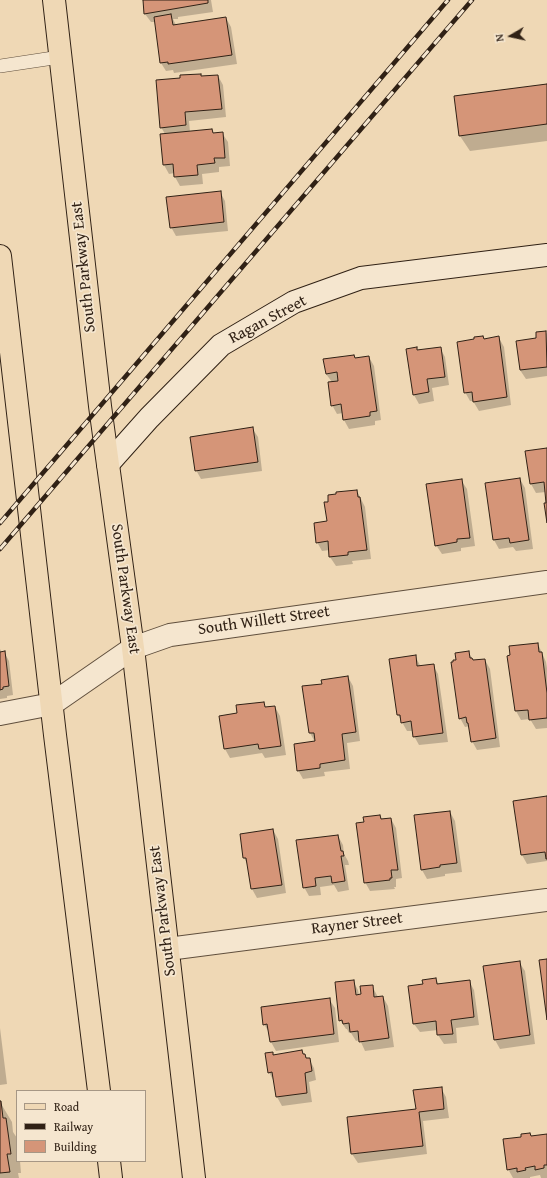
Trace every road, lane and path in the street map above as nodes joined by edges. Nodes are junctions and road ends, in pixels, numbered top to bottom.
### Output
1 (54, 0) edge
2 (60, 57) junction
3 (0, 66) edge
4 (547, 255) edge
5 (0, 256) edge
6 (108, 464) junction
7 (547, 582) edge
8 (133, 648) junction
9 (52, 704) junction
10 (0, 714) edge
11 (547, 900) edge
12 (168, 949) junction
13 (99, 1090) edge
14 (109, 1162) edge
15 (111, 1178) edge
16 (194, 1178) edge

1 - 2 main road, South Parkway East
2 - 3 lane
2 - 6 main road, South Parkway East
4 - 6 street, Ragan Street
5 - 9 main road
6 - 8 main road, South Parkway East
7 - 8 street, South Willett Street
8 - 9 street, South Willett Street
8 - 12 main road, South Parkway East
9 - 10 street, South Willett Street
9 - 13 main road
11 - 12 street, Rayner Street
12 - 16 main road, South Parkway East
14 - 15 main road

